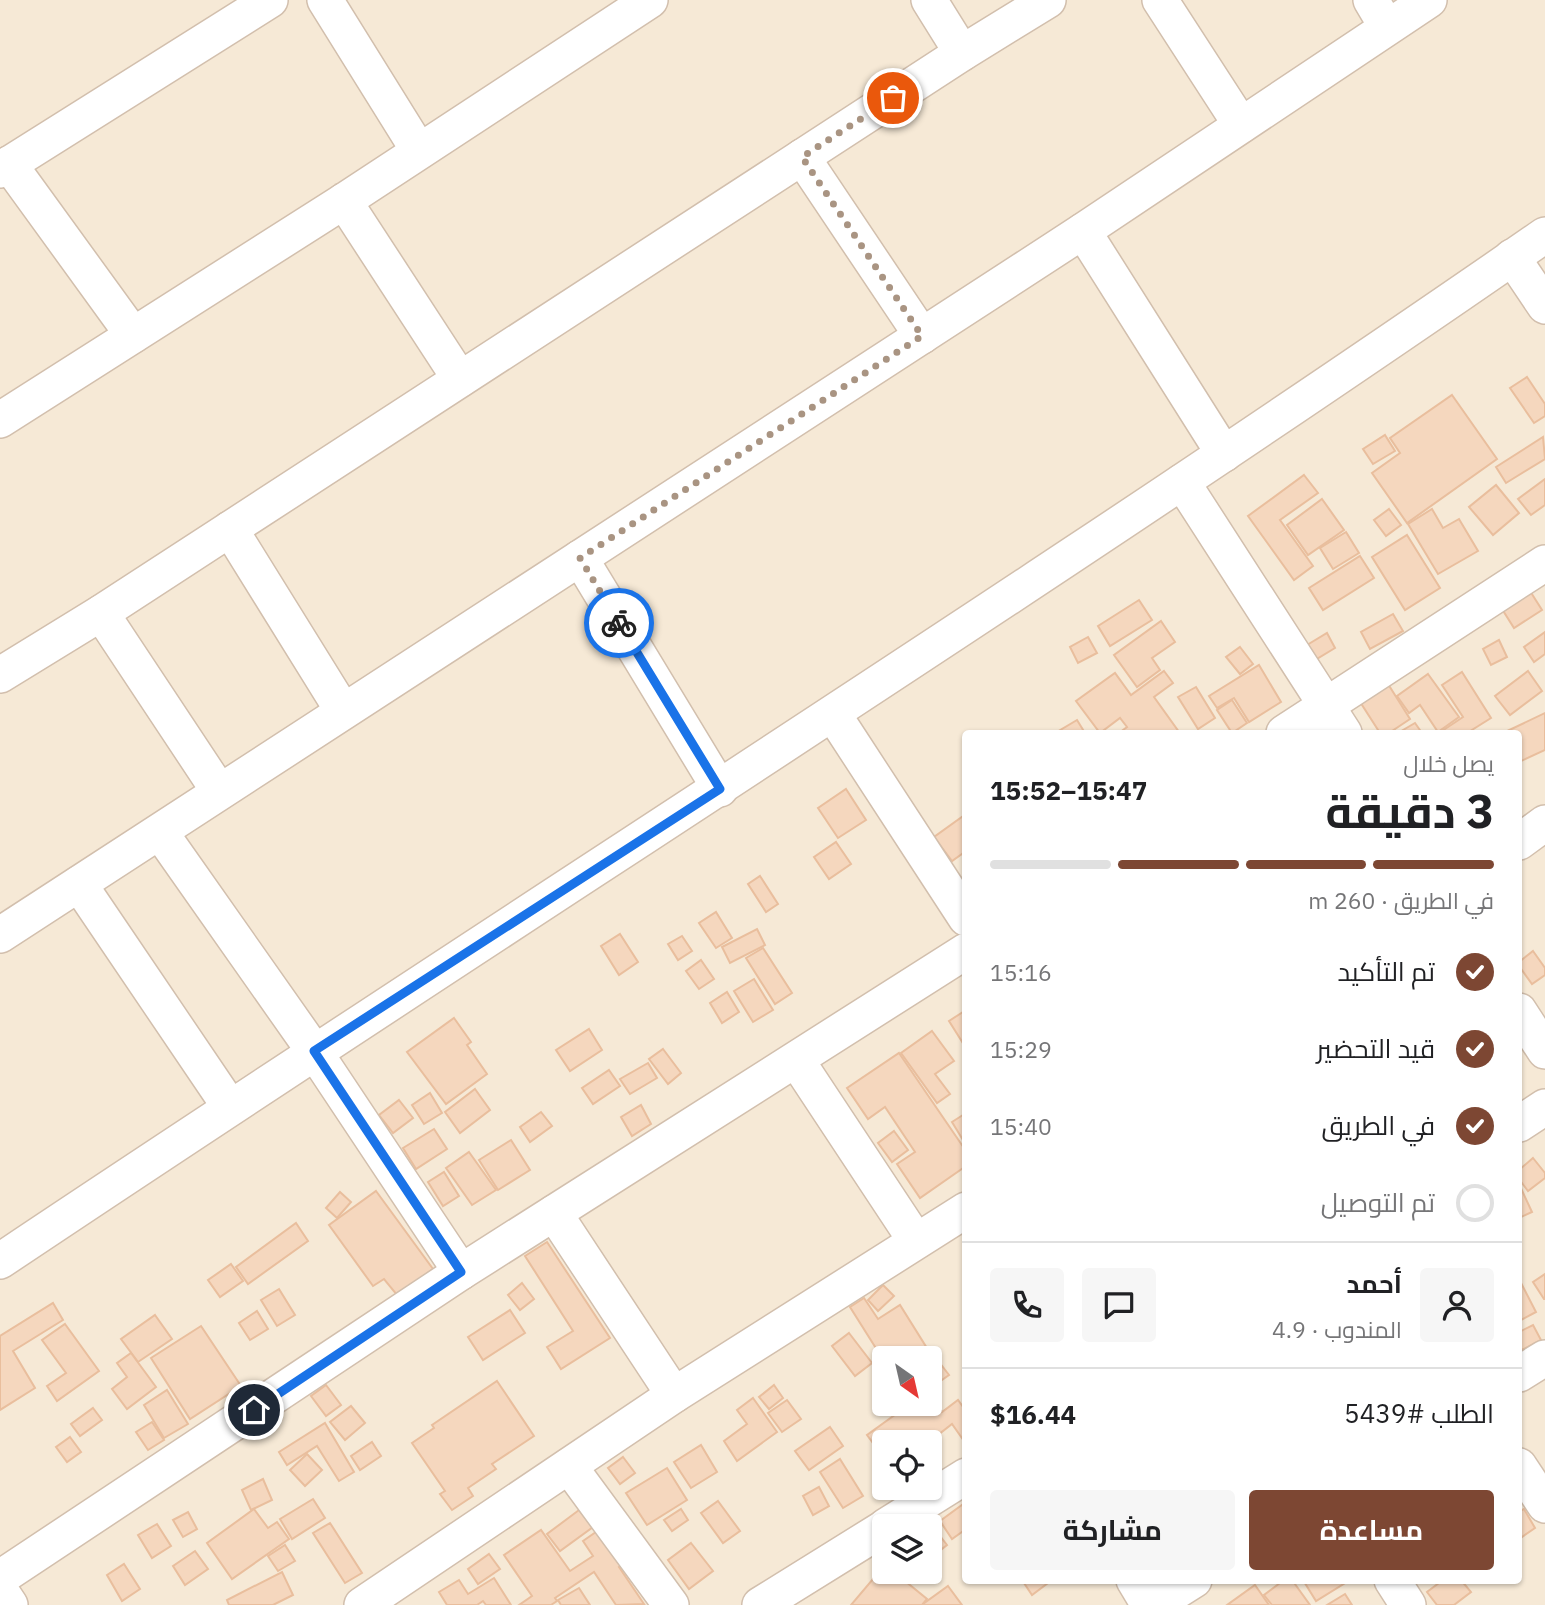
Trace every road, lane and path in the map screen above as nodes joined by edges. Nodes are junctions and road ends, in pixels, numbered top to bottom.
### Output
1 (270, 0) edge
2 (326, 0) edge
3 (650, 0) edge
4 (929, 0) edge
5 (1048, 0) edge
6 (1160, 0) edge
7 (1429, 0) edge
8 (222, 13) edge
9 (1379, 14) edge
10 (962, 53) junction
11 (1241, 125) junction
12 (419, 150) junction
13 (802, 157) junction
14 (4, 167) edge
15 (344, 201) junction
16 (1083, 231) junction
17 (1545, 235) edge
18 (1512, 257) junction
19 (1545, 306) edge
20 (133, 335) junction
21 (922, 336) junction
22 (460, 379) junction
23 (0, 420) edge
24 (1224, 454) junction
25 (1182, 482) junction
26 (230, 528) junction
27 (580, 558) junction
28 (1545, 563) edge
29 (101, 613) junction
30 (0, 676) edge
31 (1326, 704) junction
32 (343, 711) junction
33 (834, 714) junction
34 (1287, 730) edge
35 (1342, 730) edge
36 (720, 789) junction
37 (219, 791) junction
38 (1545, 823) edge
39 (160, 832) junction
40 (1522, 840) edge
41 (79, 884) junction
42 (962, 912) edge
43 (0, 934) edge
44 (962, 954) edge
45 (1522, 1016) edge
46 (314, 1051) junction
47 (1545, 1051) edge
48 (797, 1060) junction
49 (230, 1107) junction
50 (1545, 1107) edge
51 (1522, 1122) edge
52 (962, 1212) edge
53 (554, 1213) junction
54 (916, 1241) junction
55 (0, 1261) edge
56 (461, 1272) junction
57 (1545, 1358) edge
58 (1522, 1372) edge
59 (674, 1395) junction
60 (569, 1466) junction
61 (1522, 1470) edge
62 (962, 1479) edge
63 (1545, 1505) edge
64 (906, 1514) edge
65 (872, 1537) edge
66 (0, 1578) edge
67 (1136, 1584) edge
68 (1188, 1584) edge
69 (1395, 1584) edge
70 (0, 1590) edge
71 (800, 1595) edge
72 (10, 1605) edge
73 (362, 1605) edge
74 (671, 1605) edge
75 (760, 1605) edge
76 (1149, 1605) edge
77 (1154, 1605) edge
78 (1408, 1605) edge

1 - 8 street
2 - 12 street
3 - 12 street
4 - 10 street
5 - 10 street
6 - 11 street
7 - 9 street
8 - 14 street
9 - 11 street
10 - 13 street
11 - 16 street
12 - 15 street
13 - 21 street
13 - 22 street
14 - 20 street
15 - 20 street
15 - 22 street
16 - 21 street
16 - 24 street
17 - 18 street
18 - 19 street
18 - 24 street
20 - 23 street
21 - 27 street
22 - 26 street
24 - 25 street
25 - 31 street
25 - 33 street
26 - 29 street
26 - 32 street
27 - 32 street
27 - 36 street
28 - 31 street
29 - 30 street
29 - 37 street
31 - 34 street
31 - 35 street
32 - 37 street
33 - 36 street
33 - 42 street
36 - 46 street
37 - 39 street
38 - 40 street
39 - 41 street
39 - 46 street
41 - 43 street
41 - 49 street
44 - 48 street
45 - 47 street
46 - 49 street
46 - 56 street
48 - 53 street
48 - 54 street
49 - 55 street
50 - 51 street
52 - 54 street
53 - 56 street
53 - 59 street
54 - 59 street
56 - 66 street
57 - 58 street
59 - 60 street
60 - 73 street
60 - 74 street
61 - 63 street
62 - 64 street
65 - 71 street
67 - 76 street
68 - 77 street
69 - 78 street
70 - 72 street
71 - 75 street

